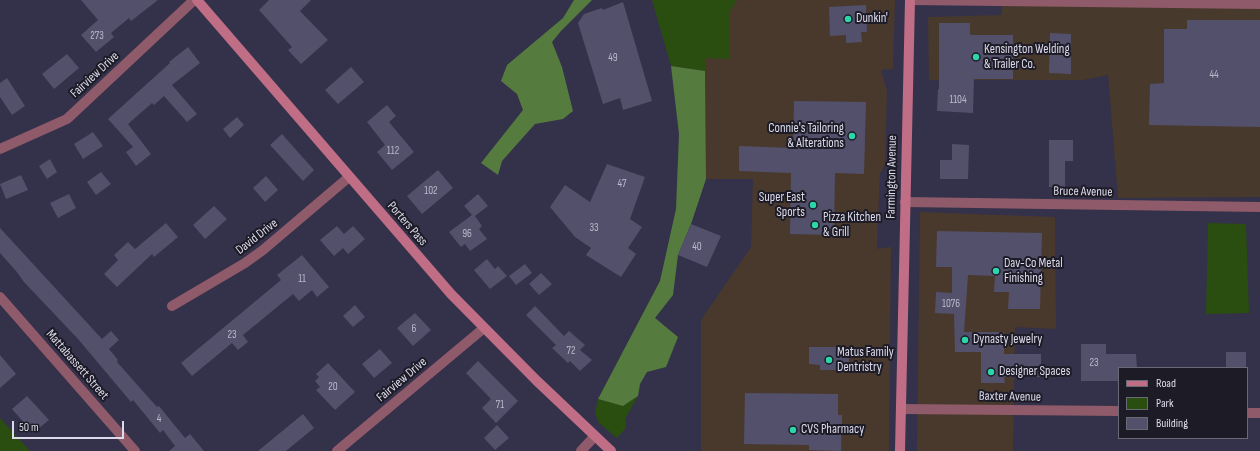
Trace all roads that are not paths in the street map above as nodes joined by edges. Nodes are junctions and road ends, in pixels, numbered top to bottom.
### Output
1 (196, 0) edge
2 (910, 0) edge
3 (1260, 4) edge
4 (0, 149) edge
5 (349, 177) junction
6 (905, 202) junction
7 (1260, 207) edge
8 (0, 297) edge
9 (172, 306) dead end
10 (484, 328) junction
11 (900, 409) junction
12 (1118, 411) edge
13 (1248, 413) edge
14 (1260, 413) edge
15 (595, 436) junction
16 (135, 451) edge
17 (337, 451) edge
18 (580, 451) edge
19 (611, 451) edge
20 (900, 451) edge

1 - 4 street, Fairview Drive
1 - 5 street, Porters Pass
2 - 3 street
2 - 6 street, Farmington Avenue
5 - 9 street, David Drive
5 - 10 street, Porters Pass
6 - 7 street, Bruce Avenue
6 - 11 street, Farmington Avenue
8 - 16 street, Mattabassett Street
10 - 15 street, Porters Pass
10 - 17 street, Fairview Drive
11 - 12 street, Baxter Avenue
11 - 20 street, Farmington Avenue
13 - 14 street
15 - 18 street
15 - 19 street, Porters Pass

